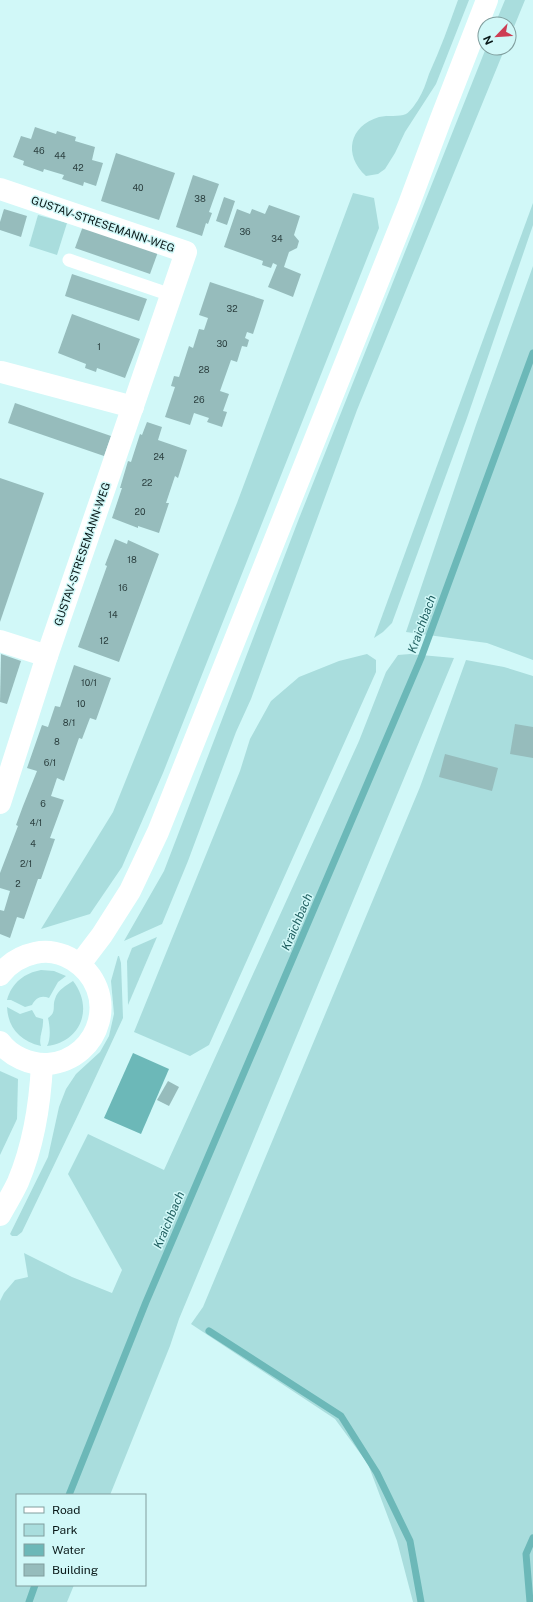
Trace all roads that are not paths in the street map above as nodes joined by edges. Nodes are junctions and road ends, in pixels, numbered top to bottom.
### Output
1 (487, 0) edge
2 (0, 189) edge
3 (69, 260) dead end
4 (171, 295) junction
5 (0, 373) edge
6 (133, 407) junction
7 (0, 641) edge
8 (47, 656) junction
9 (0, 803) edge
10 (80, 964) junction
11 (0, 975) edge
12 (0, 1042) edge
13 (42, 1064) junction
14 (0, 1215) edge

1 - 10 main road
2 - 4 main road, GUSTAV-STRESEMANN-WEG
3 - 4 lane
4 - 6 main road, GUSTAV-STRESEMANN-WEG
5 - 6 main road
6 - 8 main road, GUSTAV-STRESEMANN-WEG
7 - 8 main road
8 - 9 main road, GUSTAV-STRESEMANN-WEG
10 - 11 main road
10 - 13 main road
12 - 13 main road
13 - 14 main road

